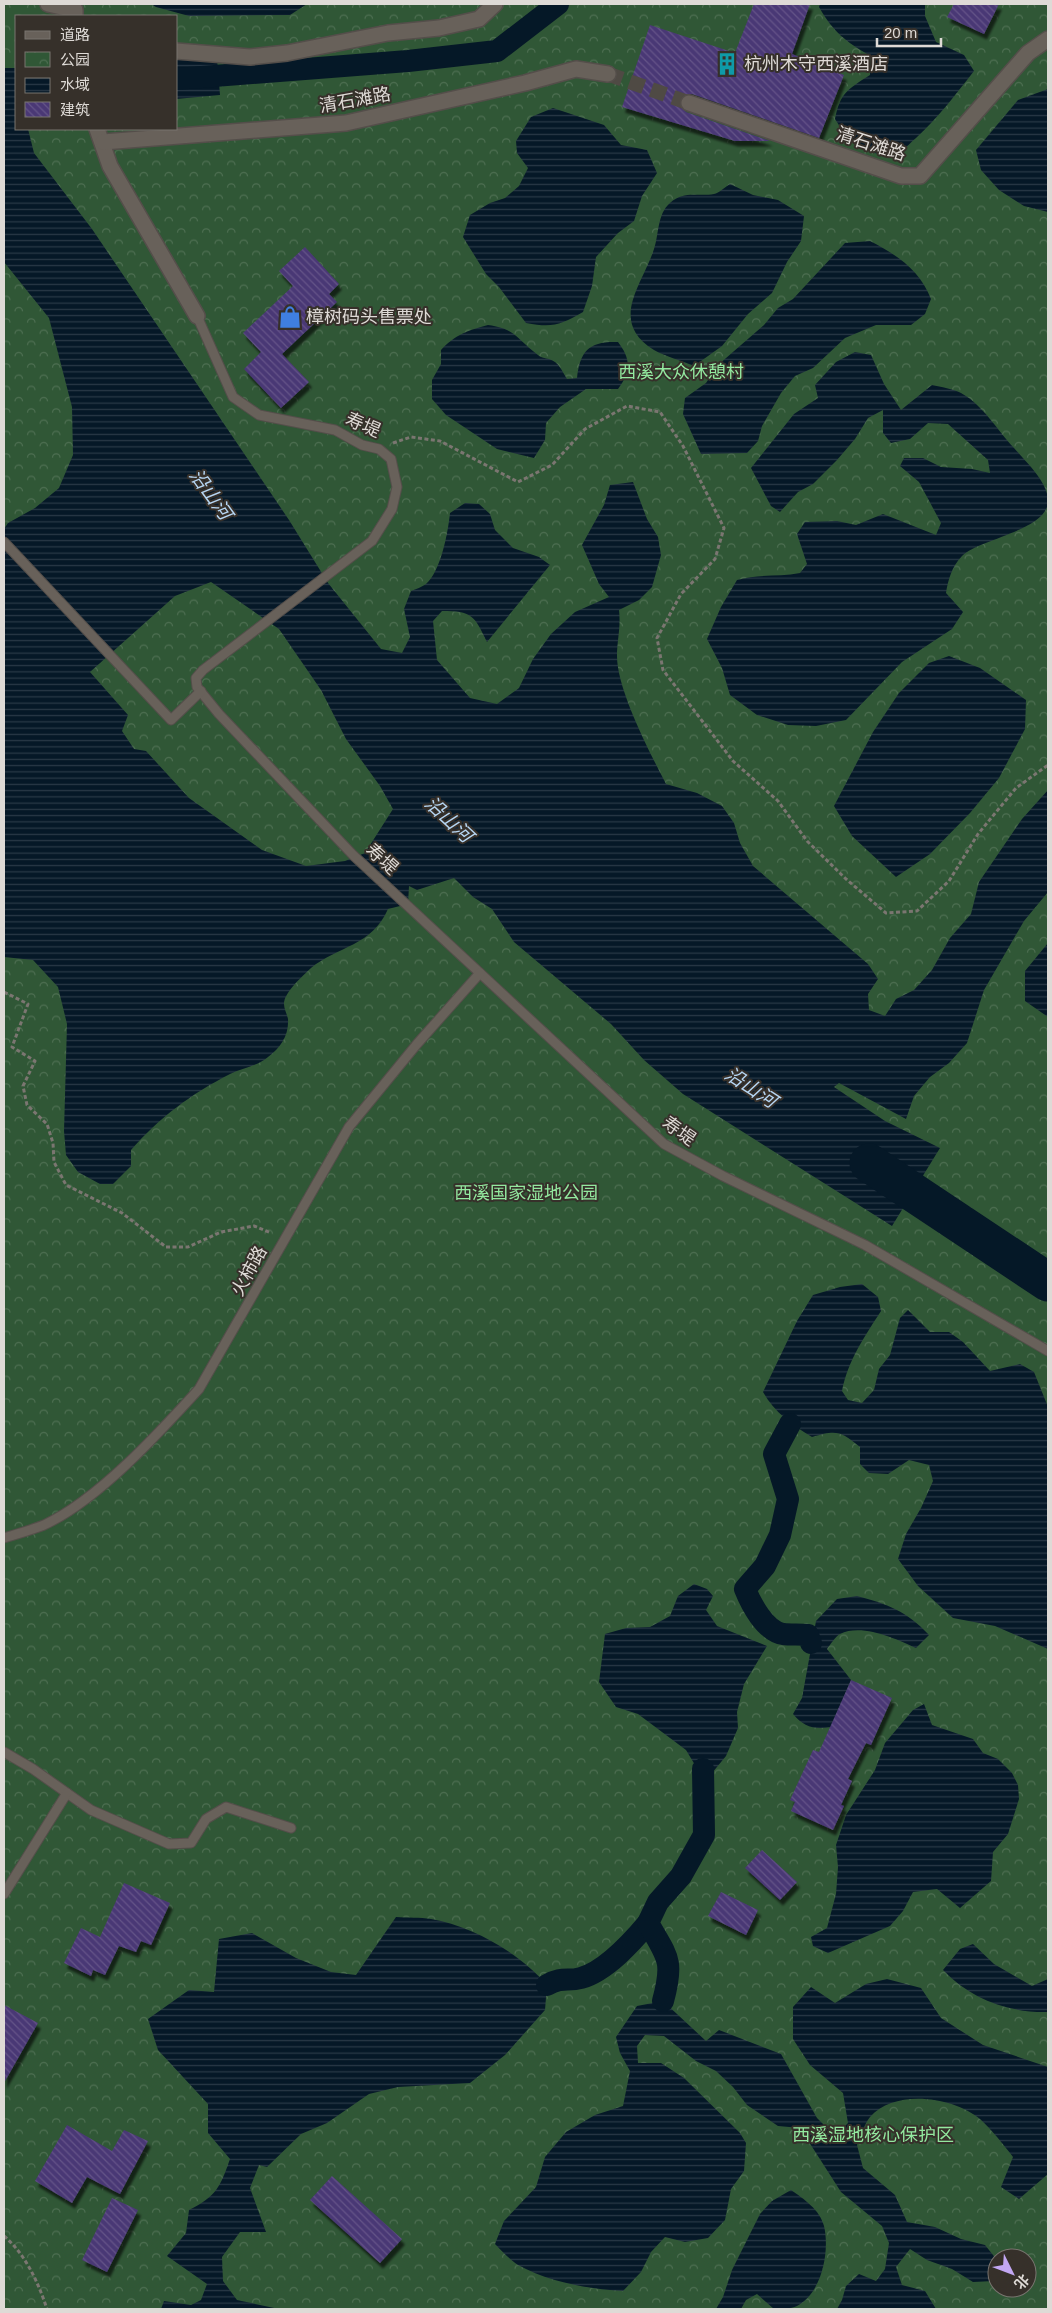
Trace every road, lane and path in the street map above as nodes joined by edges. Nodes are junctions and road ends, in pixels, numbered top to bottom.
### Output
1 (48, 4) edge
2 (495, 4) edge
3 (79, 14) edge
4 (1048, 40) edge
5 (178, 51) edge
6 (608, 74) tunnel mouth
7 (689, 103) tunnel mouth
8 (100, 136) edge
9 (197, 316) joint
10 (379, 449) junction
11 (4, 542) edge
12 (201, 691) junction
13 (1048, 765) edge
14 (480, 973) junction
15 (4, 992) edge
16 (286, 1239) junction
17 (1048, 1351) edge
18 (4, 1538) edge
19 (4, 1752) edge
20 (67, 1793) junction
21 (291, 1828) dead end
22 (4, 1894) edge
23 (4, 2236) edge
24 (47, 2309) edge

1 - 3 street
2 - 5 street
4 - 7 street, 清石滩路
6 - 8 street, 清石滩路
8 - 9 street
9 - 10 lane, 寿堤
10 - 12 lane, 寿堤
10 - 13 path
11 - 12 lane
12 - 14 lane, 寿堤
14 - 16 lane, 火柿路
14 - 17 lane, 寿堤
15 - 16 path
16 - 18 lane, 火柿路
19 - 20 lane
20 - 21 lane
20 - 22 lane
23 - 24 path

